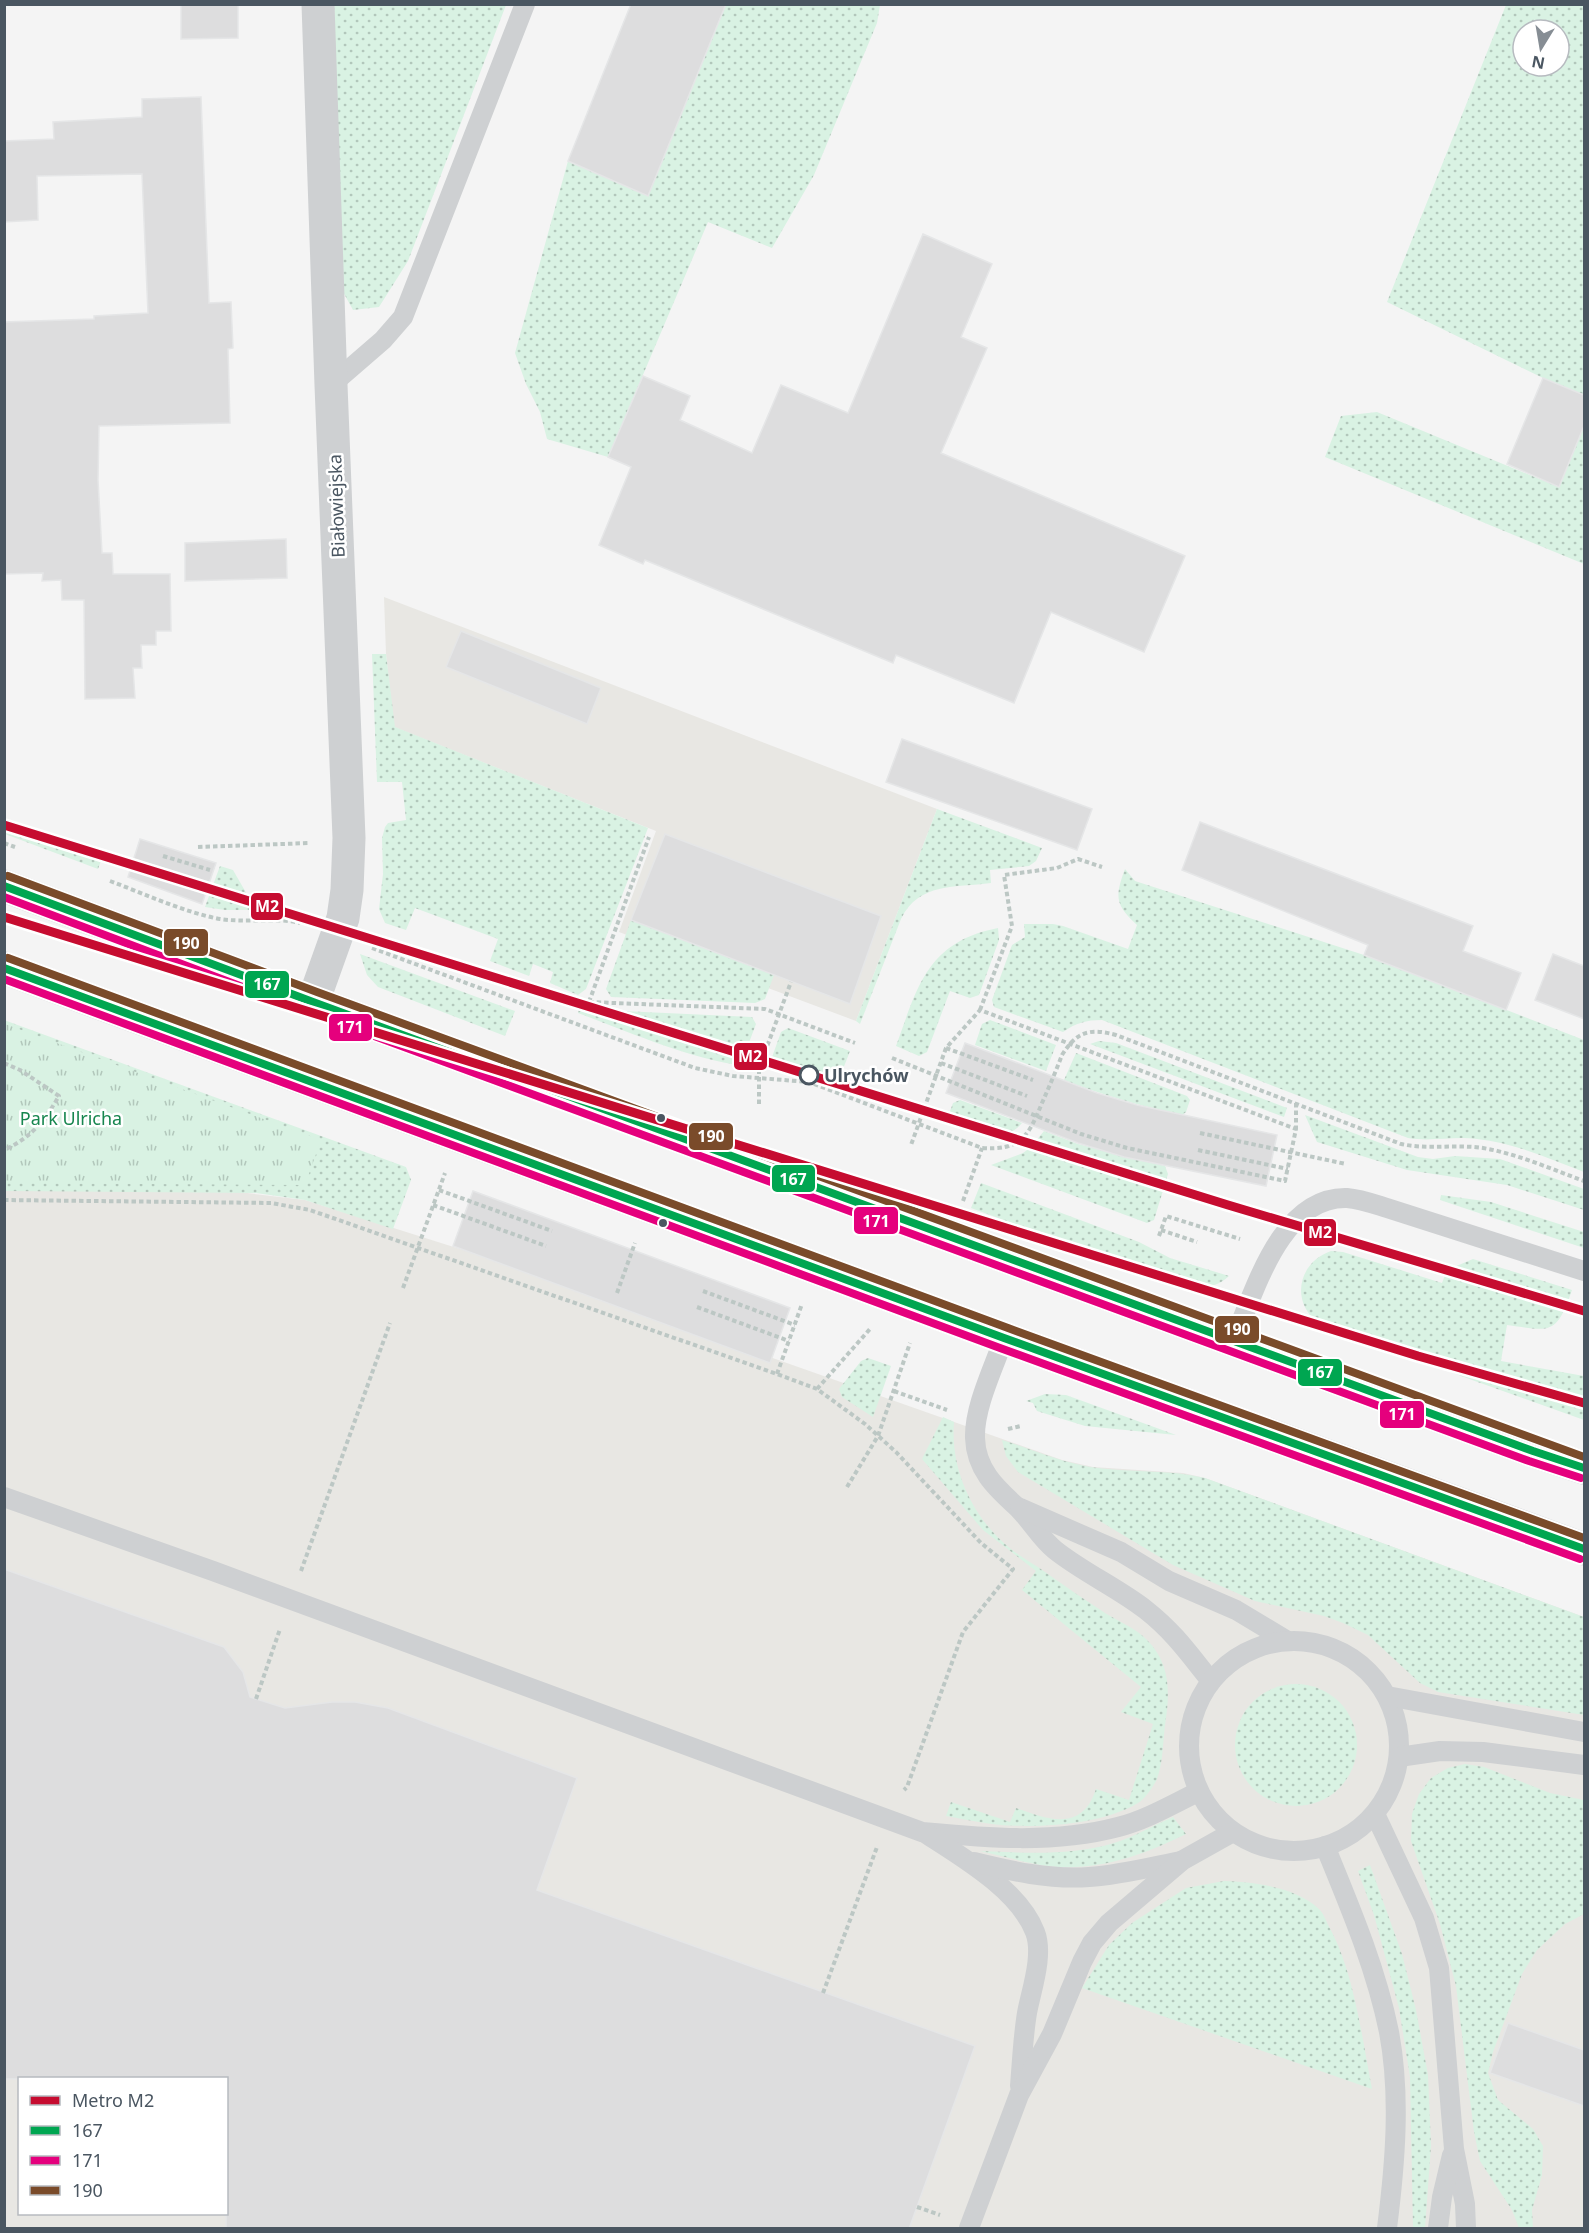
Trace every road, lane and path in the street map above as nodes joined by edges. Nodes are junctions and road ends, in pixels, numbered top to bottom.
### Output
1 (318, 4) edge
2 (525, 4) edge
3 (331, 385) junction
4 (649, 837) dead end
5 (4, 843) edge
6 (320, 843) dead end
7 (198, 847) dead end
8 (26, 851) dead end
9 (163, 856) dead end
10 (1102, 867) dead end
11 (147, 868) dead end
12 (210, 870) dead end
13 (102, 878) dead end
14 (4, 886) edge
15 (205, 886) dead end
16 (306, 925) dead end
17 (366, 946) dead end
18 (4, 968) edge
19 (791, 981) dead end
20 (553, 993) dead end
21 (313, 1002) junction
22 (589, 1002) junction
23 (980, 1010) junction
24 (779, 1014) junction
25 (855, 1043) dead end
26 (1069, 1044) junction
27 (946, 1047) junction
28 (892, 1058) dead end
29 (4, 1063) edge
30 (941, 1063) junction
31 (936, 1075) junction
32 (759, 1078) junction
33 (1034, 1080) dead end
34 (1027, 1096) dead end
35 (1296, 1103) junction
36 (759, 1104) dead end
37 (1037, 1116) junction
38 (919, 1124) junction
39 (1296, 1129) junction
40 (1200, 1133) dead end
41 (911, 1145) dead end
42 (982, 1148) junction
43 (4, 1150) edge
44 (1198, 1150) dead end
45 (1291, 1153) junction
46 (1352, 1165) dead end
47 (1288, 1169) junction
48 (445, 1172) dead end
49 (1584, 1181) edge
50 (439, 1190) junction
51 (4, 1200) edge
52 (433, 1205) junction
53 (960, 1209) dead end
54 (1161, 1230) junction
55 (552, 1231) dead end
56 (1159, 1236) dead end
57 (1240, 1239) dead end
58 (636, 1242) dead end
59 (1197, 1242) dead end
60 (546, 1246) dead end
61 (417, 1249) junction
62 (1584, 1271) edge
63 (403, 1288) dead end
64 (703, 1291) dead end
65 (617, 1293) dead end
66 (802, 1304) dead end
67 (697, 1307) dead end
68 (390, 1323) dead end
69 (795, 1325) junction
70 (870, 1329) dead end
71 (914, 1333) dead end
72 (1004, 1338) junction
73 (789, 1341) junction
74 (1233, 1342) junction
75 (777, 1374) junction
76 (817, 1389) junction
77 (894, 1391) junction
78 (953, 1412) dead end
79 (1021, 1426) dead end
80 (1003, 1431) dead end
81 (878, 1436) junction
82 (1584, 1468) edge
83 (847, 1487) dead end
84 (4, 1497) edge
85 (1017, 1507) junction
86 (1584, 1549) edge
87 (291, 1600) junction
88 (1286, 1640) junction
89 (1210, 1681) junction
90 (1387, 1696) junction
91 (256, 1699) dead end
92 (1584, 1732) edge
93 (1399, 1757) junction
94 (1584, 1765) edge
95 (1198, 1792) junction
96 (1375, 1814) junction
97 (887, 1820) junction
98 (922, 1832) junction
99 (1233, 1832) junction
100 (1325, 1846) junction
101 (965, 1859) junction
102 (1183, 1860) junction
103 (823, 1993) dead end
104 (1019, 2095) junction
105 (1454, 2149) junction
106 (1393, 2176) junction
107 (969, 2229) edge
108 (1387, 2229) edge
109 (1401, 2229) edge
110 (1438, 2229) edge
111 (1466, 2229) edge

1 - 3 street, Białowiejska
2 - 3 lane
3 - 21 street, Białowiejska
4 - 22 path
5 - 8 path
6 - 7 path
9 - 12 path
10 - 23 path
11 - 15 path
13 - 16 path
14 - 21 main road
17 - 32 path
18 - 72 main road
19 - 24 path
20 - 22 path
21 - 74 main road
22 - 24 path
23 - 26 path
23 - 27 path
24 - 25 path
24 - 32 path
26 - 35 path
26 - 37 path
26 - 39 path
27 - 30 path
27 - 33 path
28 - 31 path
29 - 43 path
30 - 31 path
30 - 34 path
31 - 37 path
31 - 38 path
32 - 36 path
32 - 38 path
35 - 39 path
35 - 49 path
37 - 42 path
37 - 47 path
38 - 41 path
38 - 42 path
39 - 45 path
40 - 45 path
42 - 53 path
44 - 47 path
45 - 46 path
45 - 47 path
48 - 50 path
50 - 52 path
50 - 55 path
51 - 61 path
52 - 60 path
52 - 61 path
54 - 56 path
54 - 57 path
54 - 59 path
58 - 65 path
61 - 63 path
61 - 75 path
62 - 74 lane
64 - 69 path
66 - 69 path
67 - 73 path
68 - 87 path
69 - 73 path
70 - 76 path
71 - 77 path
72 - 85 lane
72 - 86 main road
73 - 75 path
74 - 82 main road
75 - 76 path
76 - 81 path
77 - 78 path
77 - 81 path
79 - 80 path
81 - 83 path
81 - 97 path
84 - 87 lane
85 - 88 lane
85 - 89 lane
87 - 91 path
87 - 97 lane
88 - 89 lane
88 - 90 lane
89 - 95 lane
90 - 92 lane
90 - 93 lane
93 - 94 lane
93 - 96 lane
95 - 98 lane
95 - 99 lane
96 - 100 lane
96 - 105 lane
97 - 98 lane
97 - 103 path
98 - 101 lane
99 - 100 lane
99 - 102 lane
100 - 106 lane
101 - 102 lane
101 - 104 lane
102 - 104 lane
104 - 107 lane
105 - 110 lane
105 - 111 lane
106 - 108 lane
106 - 109 lane

